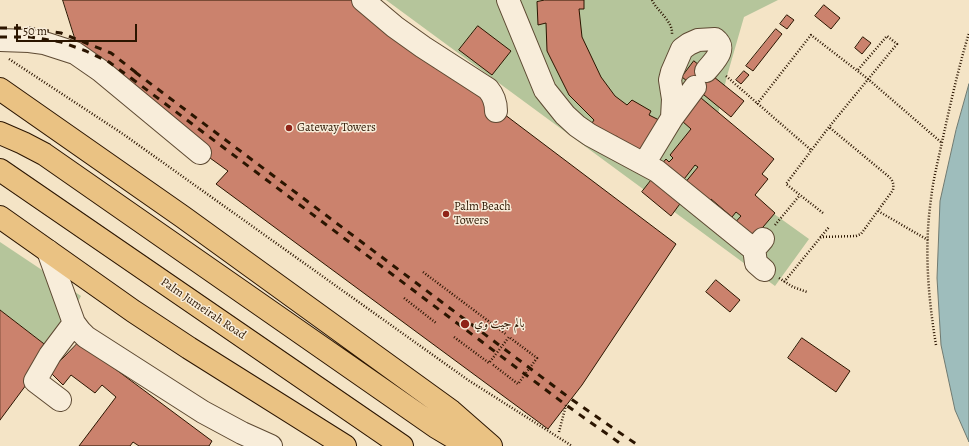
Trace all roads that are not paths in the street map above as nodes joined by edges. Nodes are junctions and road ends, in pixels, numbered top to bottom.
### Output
1 (363, 0) edge
2 (508, 0) edge
3 (3, 49) edge
4 (0, 88) edge
5 (496, 111) dead end
6 (672, 118) junction
7 (0, 132) edge
8 (200, 153) dead end
9 (644, 164) junction
10 (1, 171) edge
11 (0, 217) edge
12 (48, 251) junction
13 (764, 270) road end
14 (74, 323) junction
15 (60, 400) dead end
16 (271, 446) edge
17 (344, 446) edge
18 (402, 446) edge
19 (468, 446) edge
20 (491, 446) edge

1 - 5 lane
2 - 9 lane
3 - 8 lane
4 - 20 main road
6 - 6 lane
6 - 9 lane
7 - 19 main road
9 - 13 lane
10 - 18 main road, Palm Jumeirah Road
11 - 12 main road
12 - 14 lane
12 - 17 main road
14 - 15 lane
14 - 16 lane

